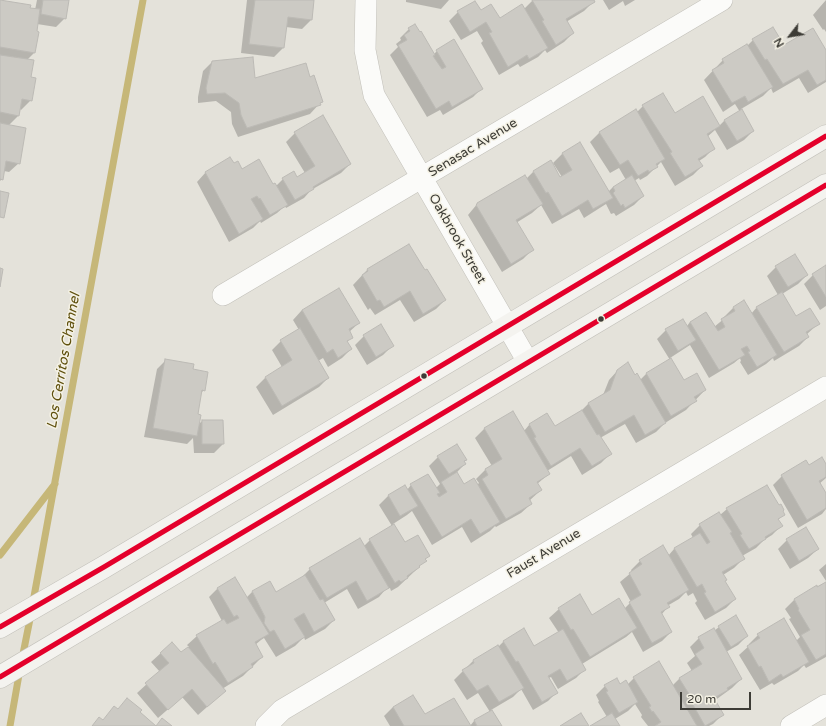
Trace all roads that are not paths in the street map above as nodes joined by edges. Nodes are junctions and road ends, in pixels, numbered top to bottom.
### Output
1 (366, 0) edge
2 (722, 0) edge
3 (826, 136) edge
4 (421, 178) junction
5 (826, 185) edge
6 (223, 296) dead end
7 (507, 327) junction
8 (528, 362) junction
9 (826, 387) edge
10 (0, 627) edge
11 (0, 677) edge
12 (826, 706) edge
13 (266, 726) edge
14 (791, 726) edge

1 - 4 street, Oakbrook Street
2 - 4 street, Senasac Avenue
3 - 7 main road
4 - 6 street, Senasac Avenue
4 - 7 street, Oakbrook Street
5 - 8 main road
7 - 8 street, Oakbrook Street
7 - 10 main road
8 - 11 main road
9 - 13 street, Faust Avenue
12 - 14 street

